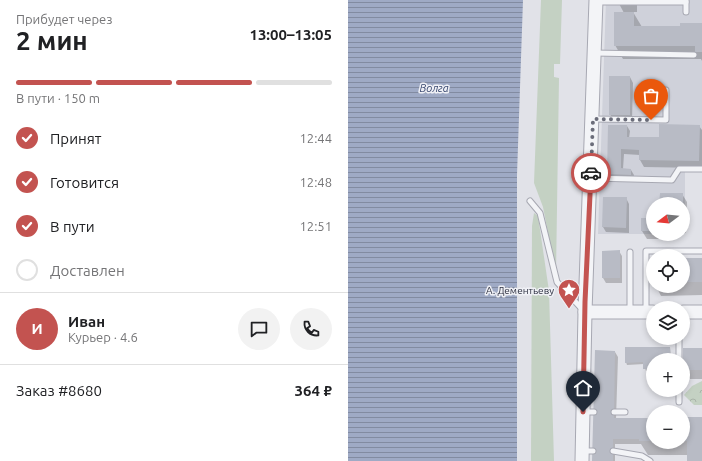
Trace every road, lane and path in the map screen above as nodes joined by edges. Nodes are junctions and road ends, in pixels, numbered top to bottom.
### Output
1 (596, 1) edge
2 (686, 1) edge
3 (686, 12) dead end
4 (594, 53) junction
5 (694, 55) dead end
6 (666, 90) dead end
7 (593, 119) junction
8 (702, 168) edge
9 (591, 178) junction
10 (530, 201) dead end
11 (702, 251) edge
12 (630, 252) dead end
13 (649, 301) edge
14 (585, 312) junction
15 (630, 312) junction
16 (646, 312) edge
17 (690, 312) edge
18 (702, 312) edge
19 (679, 397) edge
20 (679, 402) dead end
21 (614, 412) dead end
22 (625, 412) dead end
23 (613, 451) dead end
24 (586, 454) edge
25 (650, 461) edge

1 - 2 lane
1 - 4 street
2 - 3 lane
4 - 5 lane
4 - 7 street
6 - 7 lane
7 - 9 street
8 - 9 lane
9 - 14 street
10 - 14 lane
11 - 13 lane
12 - 15 lane
14 - 15 street
14 - 24 street
15 - 16 street
17 - 18 street
19 - 20 lane
21 - 22 lane
23 - 25 lane

